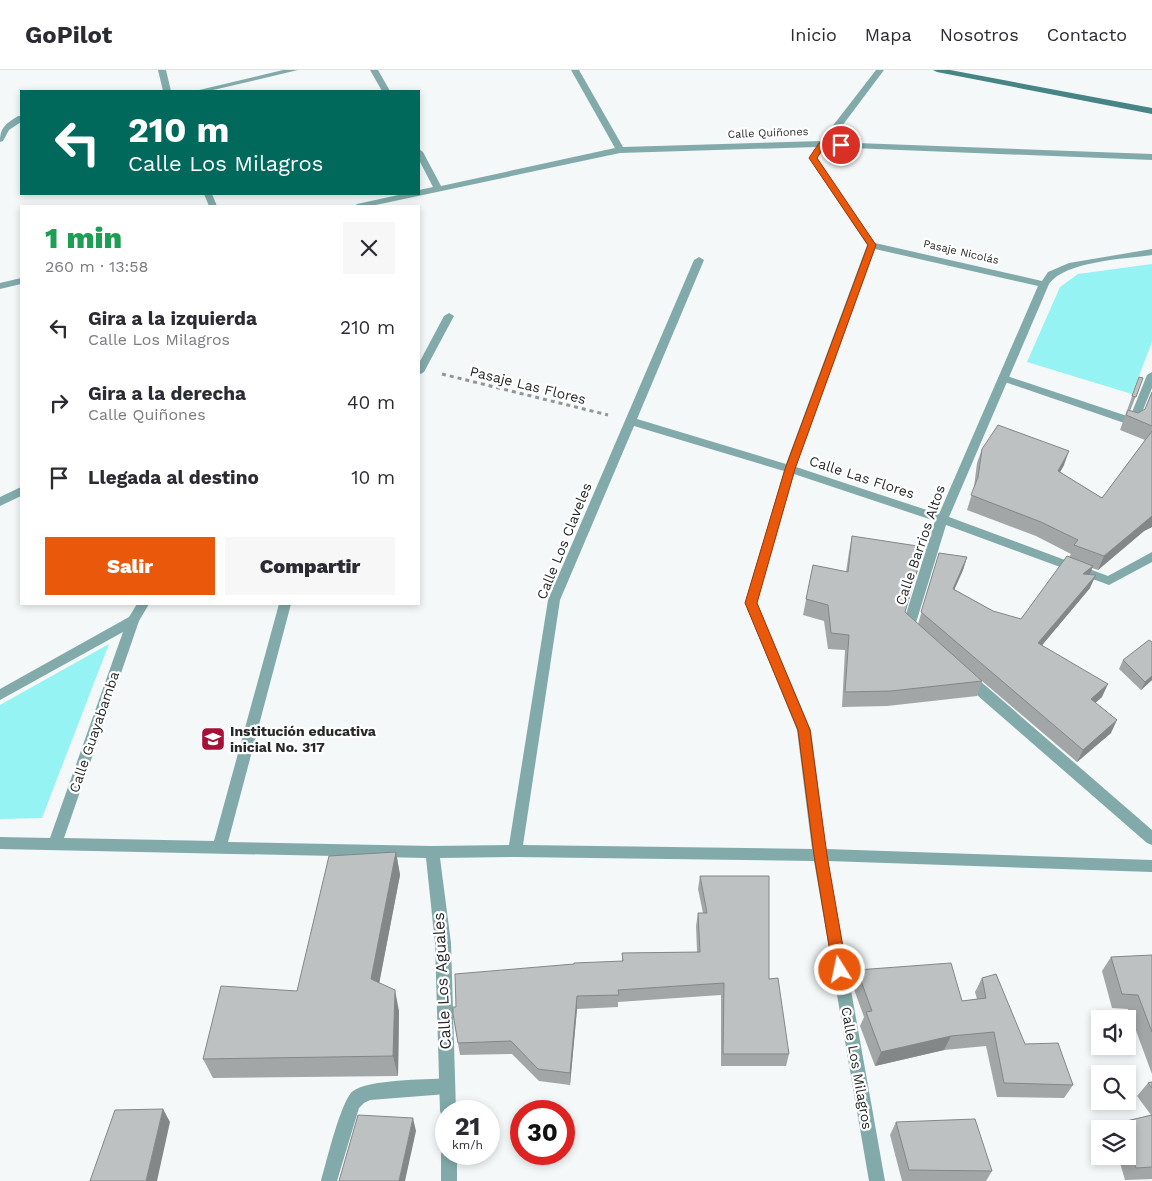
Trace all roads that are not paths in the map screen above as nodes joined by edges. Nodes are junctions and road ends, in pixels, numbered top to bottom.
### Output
1 (162, 70) edge
2 (294, 70) edge
3 (374, 70) edge
4 (575, 70) edge
5 (880, 70) edge
6 (937, 70) edge
7 (167, 90) edge
8 (204, 90) edge
9 (385, 90) edge
10 (1152, 111) edge
11 (20, 119) edge
12 (0, 139) edge
13 (822, 144) junction
14 (620, 150) junction
15 (420, 154) edge
16 (1152, 157) edge
17 (438, 188) junction
18 (420, 193) edge
19 (410, 195) edge
20 (364, 205) edge
21 (872, 245) junction
22 (1152, 252) edge
23 (700, 260) dead end
24 (20, 281) edge
25 (1044, 284) junction
26 (0, 286) edge
27 (449, 316) dead end
28 (420, 371) edge
29 (1152, 375) edge
30 (1003, 378) junction
31 (630, 421) junction
32 (790, 469) junction
33 (20, 492) edge
34 (0, 502) edge
35 (942, 519) junction
36 (1152, 556) edge
37 (142, 605) edge
38 (286, 605) edge
39 (132, 620) junction
40 (922, 640) edge
41 (958, 671) edge
42 (0, 695) edge
43 (1152, 839) edge
44 (0, 844) edge
45 (55, 845) junction
46 (219, 848) junction
47 (515, 851) junction
48 (432, 852) junction
49 (820, 855) junction
50 (1152, 866) edge
51 (447, 1086) junction
52 (448, 1100) edge
53 (449, 1165) edge
54 (329, 1181) edge
55 (449, 1181) edge
56 (877, 1181) edge

1 - 7 street
2 - 8 street
3 - 9 street
4 - 14 street
5 - 13 street
6 - 10 main road
11 - 12 street
13 - 14 street, Calle Quiñones
13 - 16 street, Calle Quiñones
13 - 21 street
14 - 17 street, Calle Quiñones
15 - 17 street
17 - 18 street, Calle Quiñones
19 - 20 street
21 - 25 street, Pasaje Nicolás
21 - 32 street, Calle Los Milagros
22 - 25 street, Calle Barrios Altos
23 - 31 street, Calle Los Claveles
24 - 26 street
25 - 30 street, Calle Barrios Altos
27 - 28 street
29 - 30 street
30 - 35 street, Calle Barrios Altos
31 - 32 street, Calle Las Flores
31 - 47 street, Calle Los Claveles
32 - 35 street, Calle Las Flores
32 - 49 street, Calle Los Milagros
33 - 34 street
35 - 36 street, Calle Las Flores
35 - 40 street, Calle Barrios Altos
37 - 39 street, Calle Guayabamba
38 - 46 street
39 - 42 street, Calle Guayabamba
39 - 45 street, Calle Guayabamba
41 - 43 street
44 - 45 street
45 - 46 street
46 - 48 street
47 - 48 street
47 - 49 street
48 - 51 street, Calle Los Aguales
49 - 50 street
49 - 56 street, Calle Los Milagros
51 - 52 street, Calle Los Aguales
51 - 54 street
53 - 55 street

